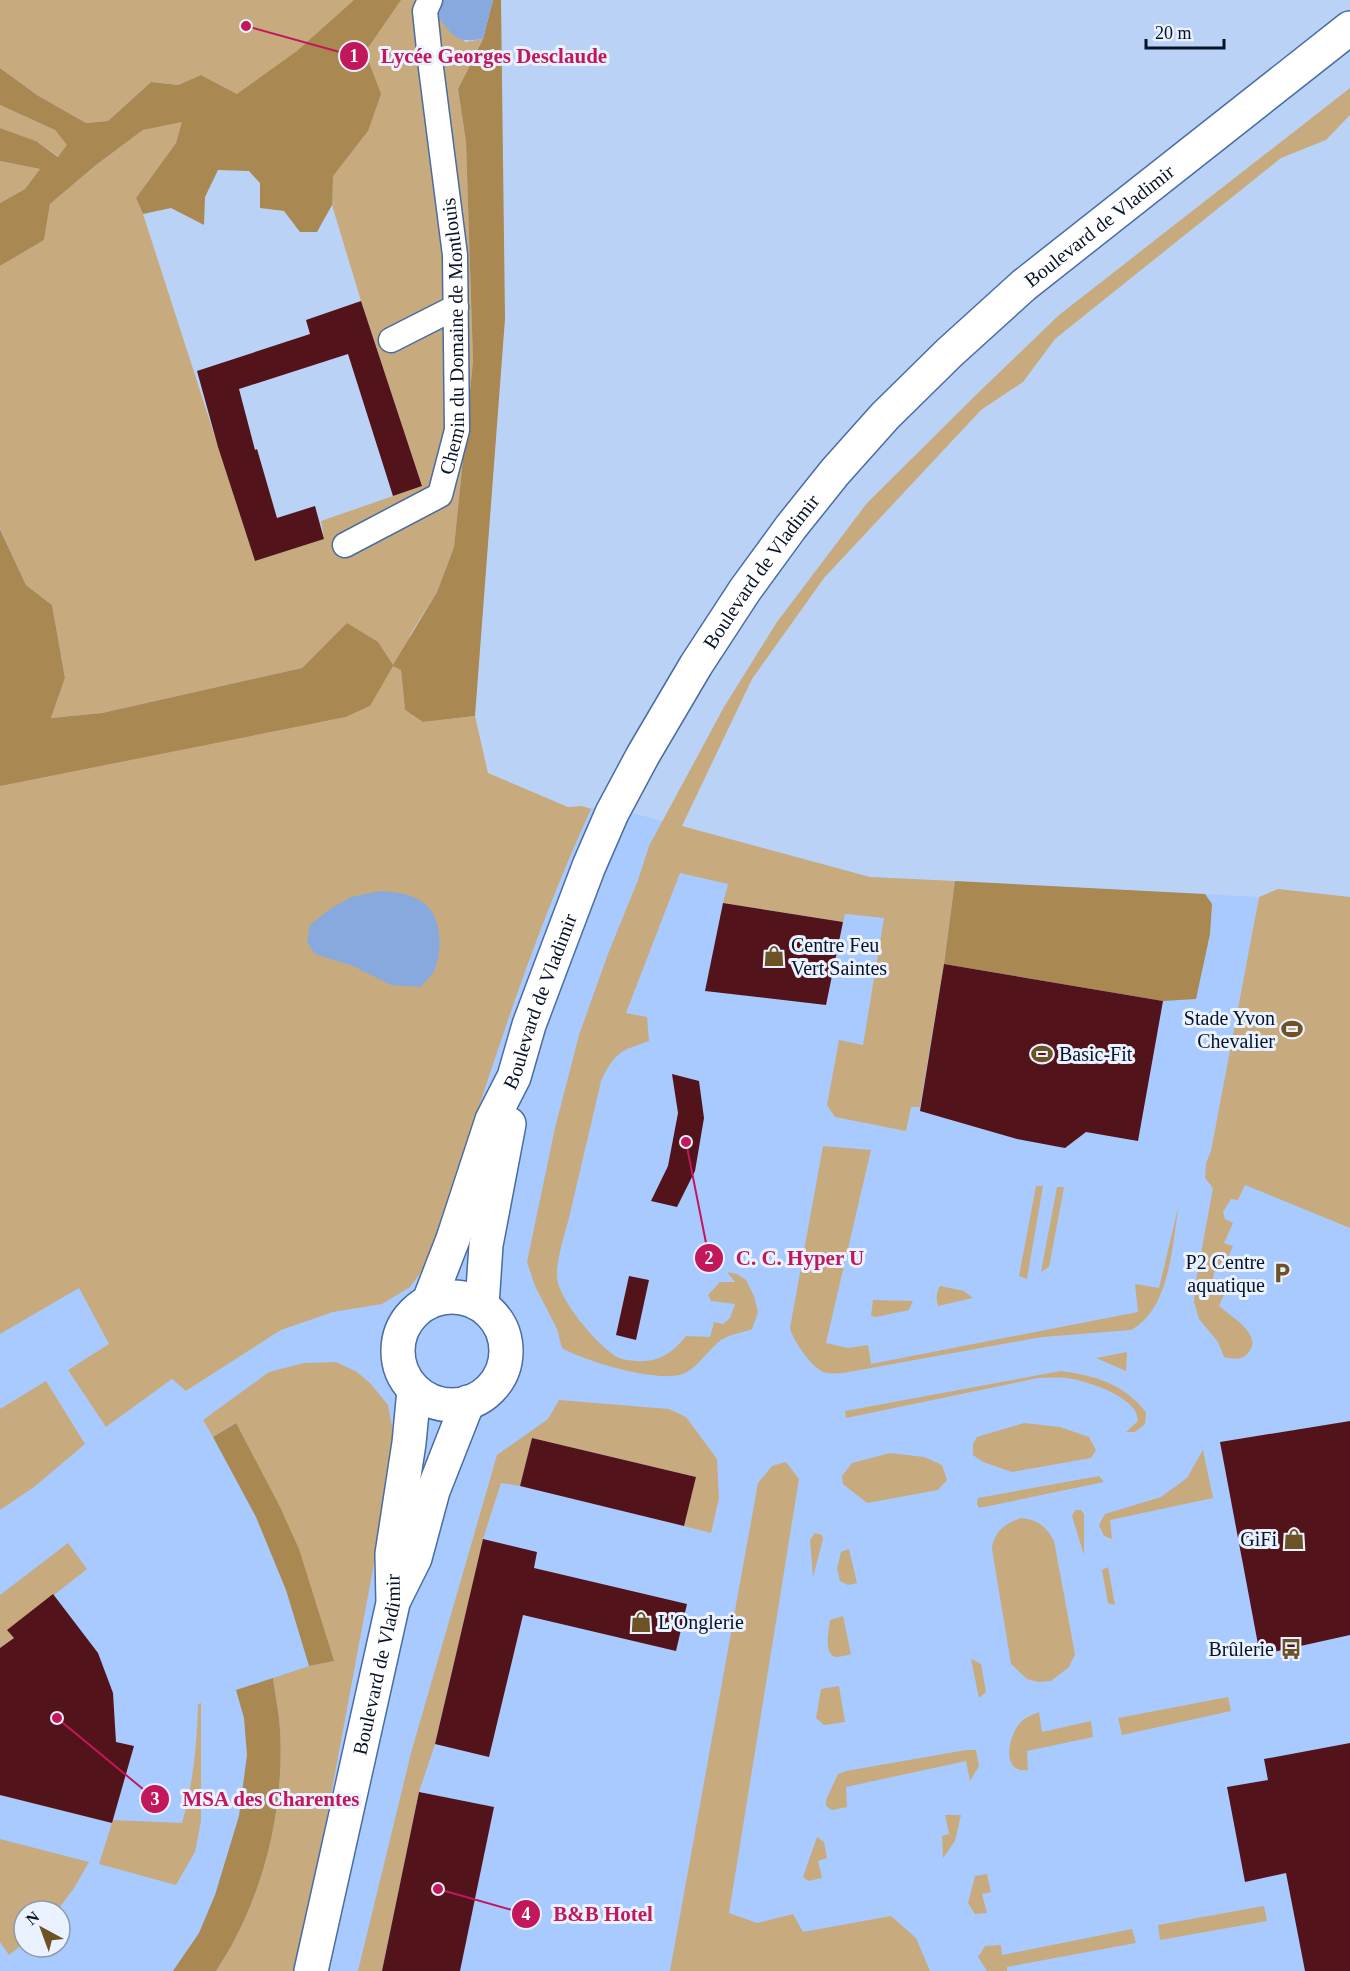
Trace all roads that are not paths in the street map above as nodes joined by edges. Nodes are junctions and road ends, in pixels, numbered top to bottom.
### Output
1 (430, 0) edge
2 (1350, 28) edge
3 (456, 308) junction
4 (392, 340) dead end
5 (345, 545) dead end
6 (514, 1077) junction
7 (429, 1301) junction
8 (482, 1305) junction
9 (414, 1390) junction
10 (468, 1402) junction
11 (393, 1603) junction
12 (311, 1971) edge

1 - 3 street, Chemin du Domaine de Montlouis
2 - 6 main road, Boulevard de Vladimir
3 - 4 street
3 - 5 street, Chemin du Domaine de Montlouis
6 - 7 main road, Boulevard de Vladimir
6 - 8 main road
7 - 8 main road
7 - 9 main road
8 - 10 main road
9 - 10 main road
9 - 11 main road, Boulevard de Vladimir
10 - 11 main road
11 - 12 main road, Boulevard de Vladimir

